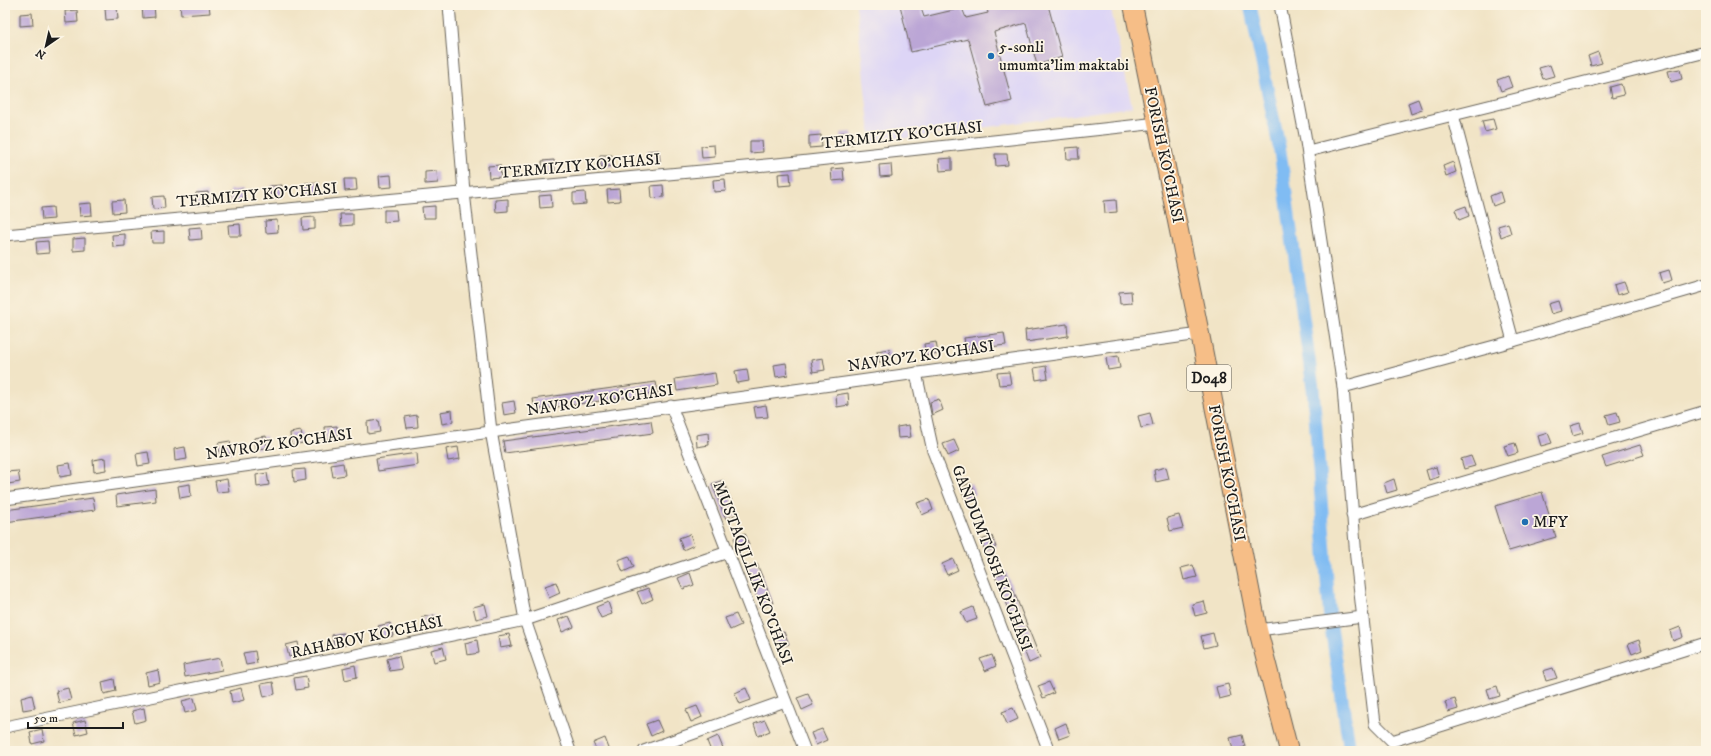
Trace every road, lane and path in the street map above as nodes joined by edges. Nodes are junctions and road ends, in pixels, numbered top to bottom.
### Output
1 (449, 5) edge
2 (1133, 5) edge
3 (1280, 5) edge
4 (1706, 52) edge
5 (1453, 115) junction
6 (1158, 123) junction
7 (1308, 151) junction
8 (464, 192) junction
9 (5, 235) edge
10 (1706, 286) edge
11 (1200, 334) junction
12 (1513, 341) junction
13 (916, 373) junction
14 (1342, 388) junction
15 (671, 406) junction
16 (1706, 411) edge
17 (491, 431) junction
18 (5, 499) edge
19 (1352, 514) junction
20 (728, 552) junction
21 (1363, 617) junction
22 (525, 620) junction
23 (1258, 630) junction
24 (1706, 644) edge
25 (785, 701) junction
26 (5, 727) edge
27 (570, 751) edge
28 (644, 751) edge
29 (805, 751) edge
30 (1049, 751) edge
31 (1289, 751) edge

1 - 8 street
2 - 6 main road, FORISH KO'CHASI / D048
3 - 7 street
4 - 5 street
5 - 7 street
5 - 12 street
6 - 8 street, TERMIZIY KO'CHASI
6 - 11 main road, FORISH KO'CHASI / D048
7 - 14 street
8 - 9 street, TERMIZIY KO'CHASI
8 - 17 street
10 - 12 street
11 - 13 street, NAVRO'Z KO'CHASI
11 - 23 main road, FORISH KO'CHASI / D048
12 - 14 street
13 - 15 street, NAVRO'Z KO'CHASI
13 - 30 street, GANDUMTOSH KO'CHASI
14 - 19 street
15 - 17 street, NAVRO'Z KO'CHASI
15 - 20 street, MUSTAQILLIK KO'CHASI
16 - 19 street
17 - 18 street, NAVRO'Z KO'CHASI
17 - 22 street
19 - 21 street
20 - 22 street, RAHABOV KO'CHASI
20 - 25 street, MUSTAQILLIK KO'CHASI
21 - 23 street
21 - 24 street
22 - 26 street, RAHABOV KO'CHASI
22 - 27 street
23 - 31 main road, FORISH KO'CHASI / D048
25 - 28 street
25 - 29 street, MUSTAQILLIK KO'CHASI

